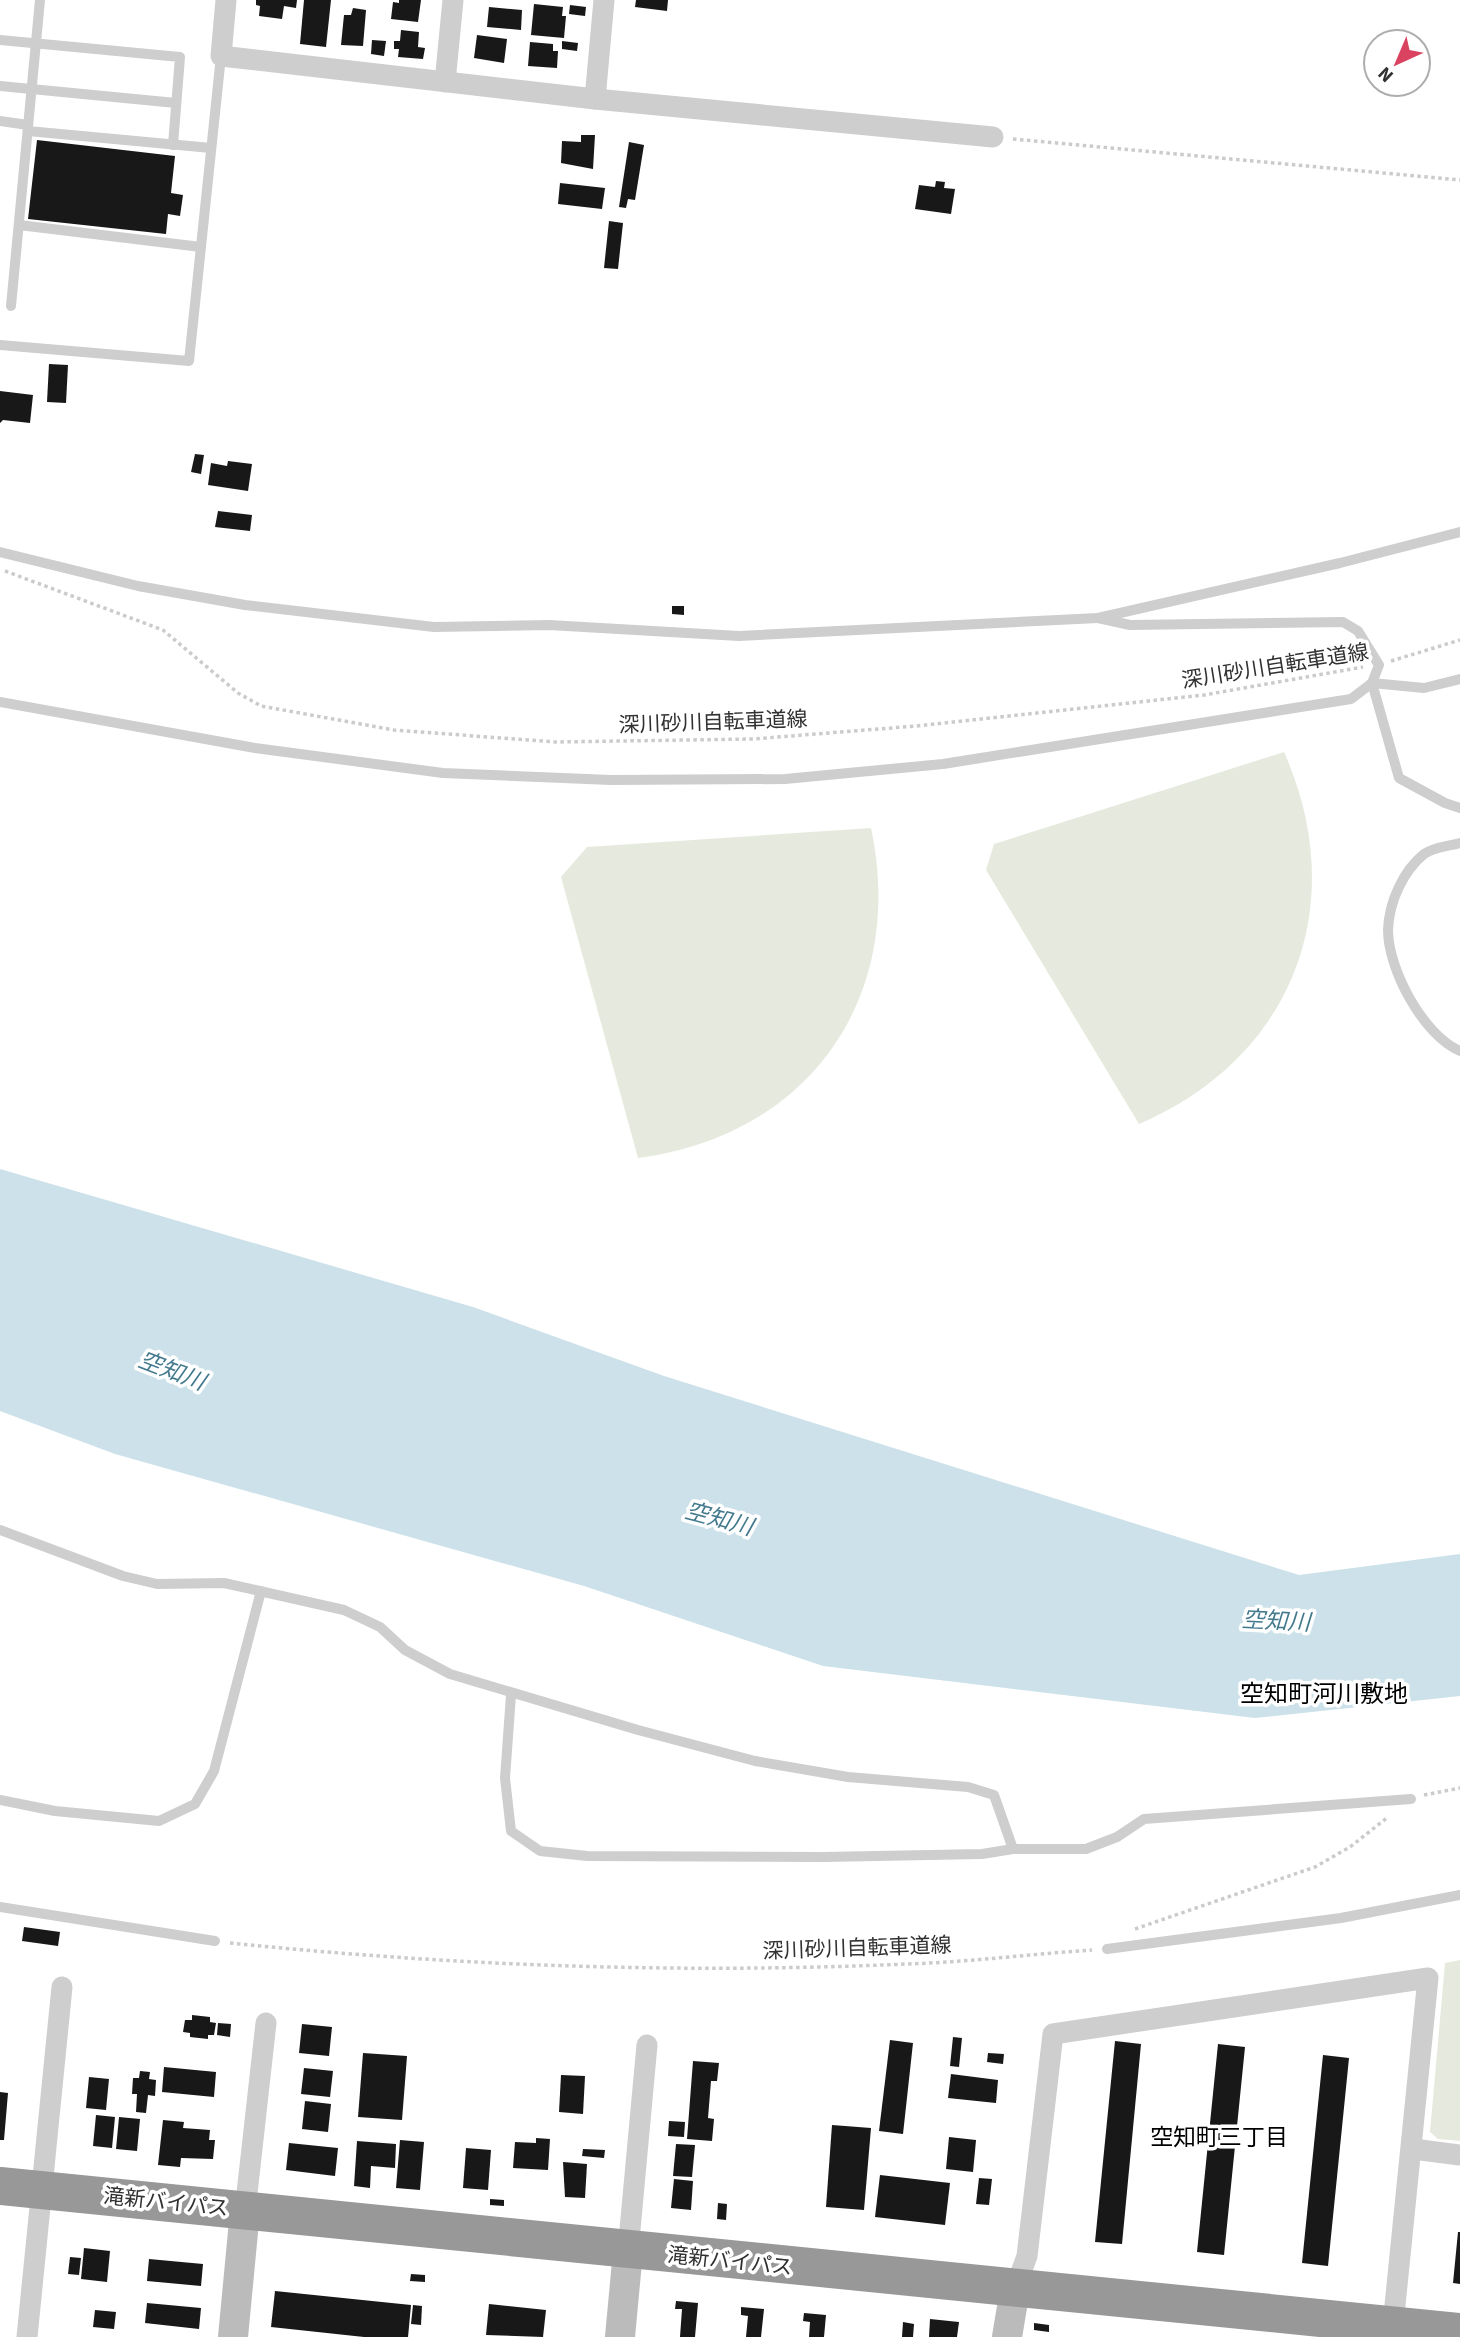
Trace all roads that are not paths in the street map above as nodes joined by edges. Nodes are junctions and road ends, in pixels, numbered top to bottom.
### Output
1 (40, 0) edge
2 (226, 0) edge
3 (453, 0) edge
4 (604, 0) edge
5 (0, 40) edge
6 (36, 43) junction
7 (221, 56) junction
8 (445, 82) junction
9 (0, 86) edge
10 (32, 89) junction
11 (594, 99) junction
12 (176, 103) junction
13 (0, 121) edge
14 (28, 128) junction
15 (993, 137) road end
16 (173, 145) junction
17 (211, 148) junction
18 (19, 225) junction
19 (201, 247) junction
20 (11, 306) dead end
21 (0, 345) edge
22 (1460, 532) edge
23 (0, 552) edge
24 (1098, 618) junction
25 (1460, 679) edge
26 (1372, 683) junction
27 (0, 702) edge
28 (1460, 808) edge
29 (1460, 843) edge
30 (1460, 1051) edge
31 (0, 1530) edge
32 (261, 1591) junction
33 (511, 1695) junction
34 (1411, 1799) road end
35 (0, 1800) edge
36 (1013, 1849) junction
37 (1460, 1895) edge
38 (0, 1907) edge
39 (215, 1941) road end
40 (1107, 1949) road end
41 (62, 1987) dead end
42 (266, 2023) dead end
43 (648, 2045) dead end
44 (1413, 2149) junction
45 (1460, 2155) edge
46 (0, 2186) edge
47 (43, 2190) junction
48 (245, 2211) junction
49 (628, 2251) junction
50 (1015, 2289) junction
51 (1393, 2331) edge
52 (1460, 2332) edge
53 (27, 2337) edge
54 (233, 2337) edge
55 (620, 2337) edge
56 (1007, 2337) edge

1 - 6 lane
2 - 7 street
3 - 8 street
4 - 11 street
5 - 6 lane
6 - 10 lane
6 - 12 lane
7 - 8 street
7 - 17 lane
8 - 11 street
9 - 10 lane
10 - 12 lane
10 - 14 lane
11 - 15 street
12 - 16 lane
13 - 14 lane
14 - 16 lane
14 - 18 lane
16 - 17 lane
17 - 19 lane
18 - 19 lane
18 - 20 lane
19 - 21 lane
22 - 24 lane
23 - 24 lane
24 - 26 lane
25 - 26 lane
26 - 27 lane
26 - 28 lane
29 - 30 lane
31 - 32 lane
32 - 33 lane
32 - 35 lane
33 - 36 lane
33 - 36 lane
34 - 36 lane
37 - 40 lane
38 - 39 lane
41 - 47 street
42 - 48 street
43 - 49 street
44 - 45 street
44 - 50 street
44 - 51 street
46 - 47 highway, 滝新バイパス
47 - 48 highway, 滝新バイパス
47 - 53 street
48 - 49 highway, 滝新バイパス
48 - 54 street
49 - 50 highway, 滝新バイパス
49 - 55 street
50 - 51 highway, 滝新バイパス
50 - 56 street
51 - 52 highway, 滝新バイパス

